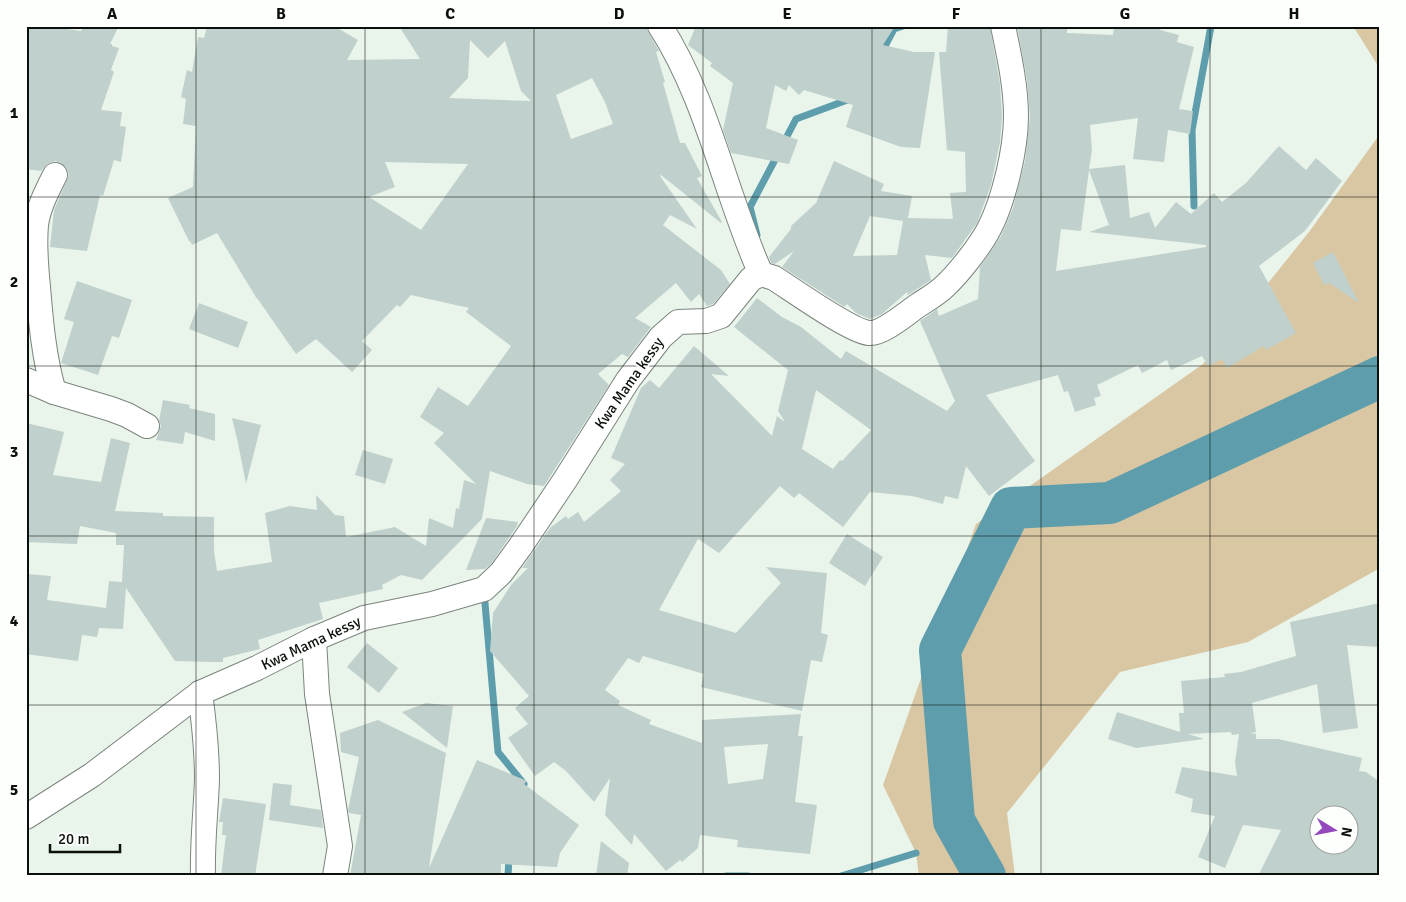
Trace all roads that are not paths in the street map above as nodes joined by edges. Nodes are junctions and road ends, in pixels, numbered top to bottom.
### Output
1 (660, 26) edge
2 (1003, 26) edge
3 (54, 175) dead end
4 (31, 223) edge
5 (761, 274) junction
6 (26, 380) edge
7 (54, 392) junction
8 (147, 426) dead end
9 (314, 638) junction
10 (200, 693) junction
11 (26, 817) edge
12 (203, 876) edge
13 (335, 876) edge

1 - 5 street
2 - 5 street
3 - 4 street
4 - 7 street
5 - 9 street, Kwa Mama kessy
6 - 7 street
7 - 8 street
9 - 10 street, Kwa Mama kessy
9 - 13 street
10 - 11 street, Kwa Mama kessy
10 - 12 street

